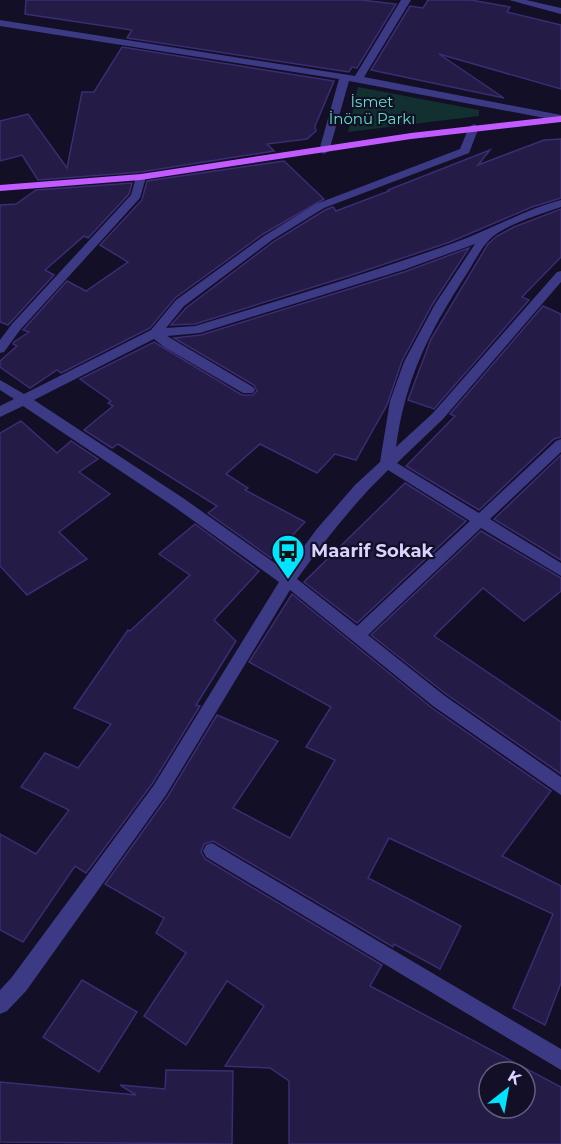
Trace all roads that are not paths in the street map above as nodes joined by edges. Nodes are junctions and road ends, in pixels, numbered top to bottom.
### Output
1 (406, 0) edge
2 (514, 0) edge
3 (561, 11) edge
4 (0, 23) edge
5 (345, 77) junction
6 (358, 79) junction
7 (561, 118) edge
8 (474, 128) junction
9 (324, 151) junction
10 (141, 177) junction
11 (0, 188) edge
12 (561, 203) edge
13 (486, 236) junction
14 (561, 274) edge
15 (155, 333) junction
16 (0, 349) edge
17 (0, 384) edge
18 (248, 390) dead end
19 (25, 399) junction
20 (0, 412) edge
21 (561, 444) edge
22 (387, 463) junction
23 (482, 520) junction
24 (561, 570) edge
25 (288, 580) junction
26 (357, 636) junction
27 (561, 787) edge
28 (212, 851) dead end
29 (0, 1004) edge
30 (561, 1060) edge

1 - 6 street
2 - 3 street
4 - 5 street
5 - 6 street
5 - 9 street
6 - 7 street
7 - 8 main road
8 - 9 main road
8 - 15 street
9 - 10 main road
10 - 11 main road
10 - 16 street
12 - 13 street
13 - 15 street
13 - 22 street
14 - 22 street
15 - 18 street
15 - 19 street
17 - 19 street
19 - 20 street
19 - 25 street
21 - 23 street
22 - 23 street
22 - 25 street
23 - 24 street
23 - 26 street
25 - 26 street
25 - 29 street
26 - 27 street
28 - 30 street

